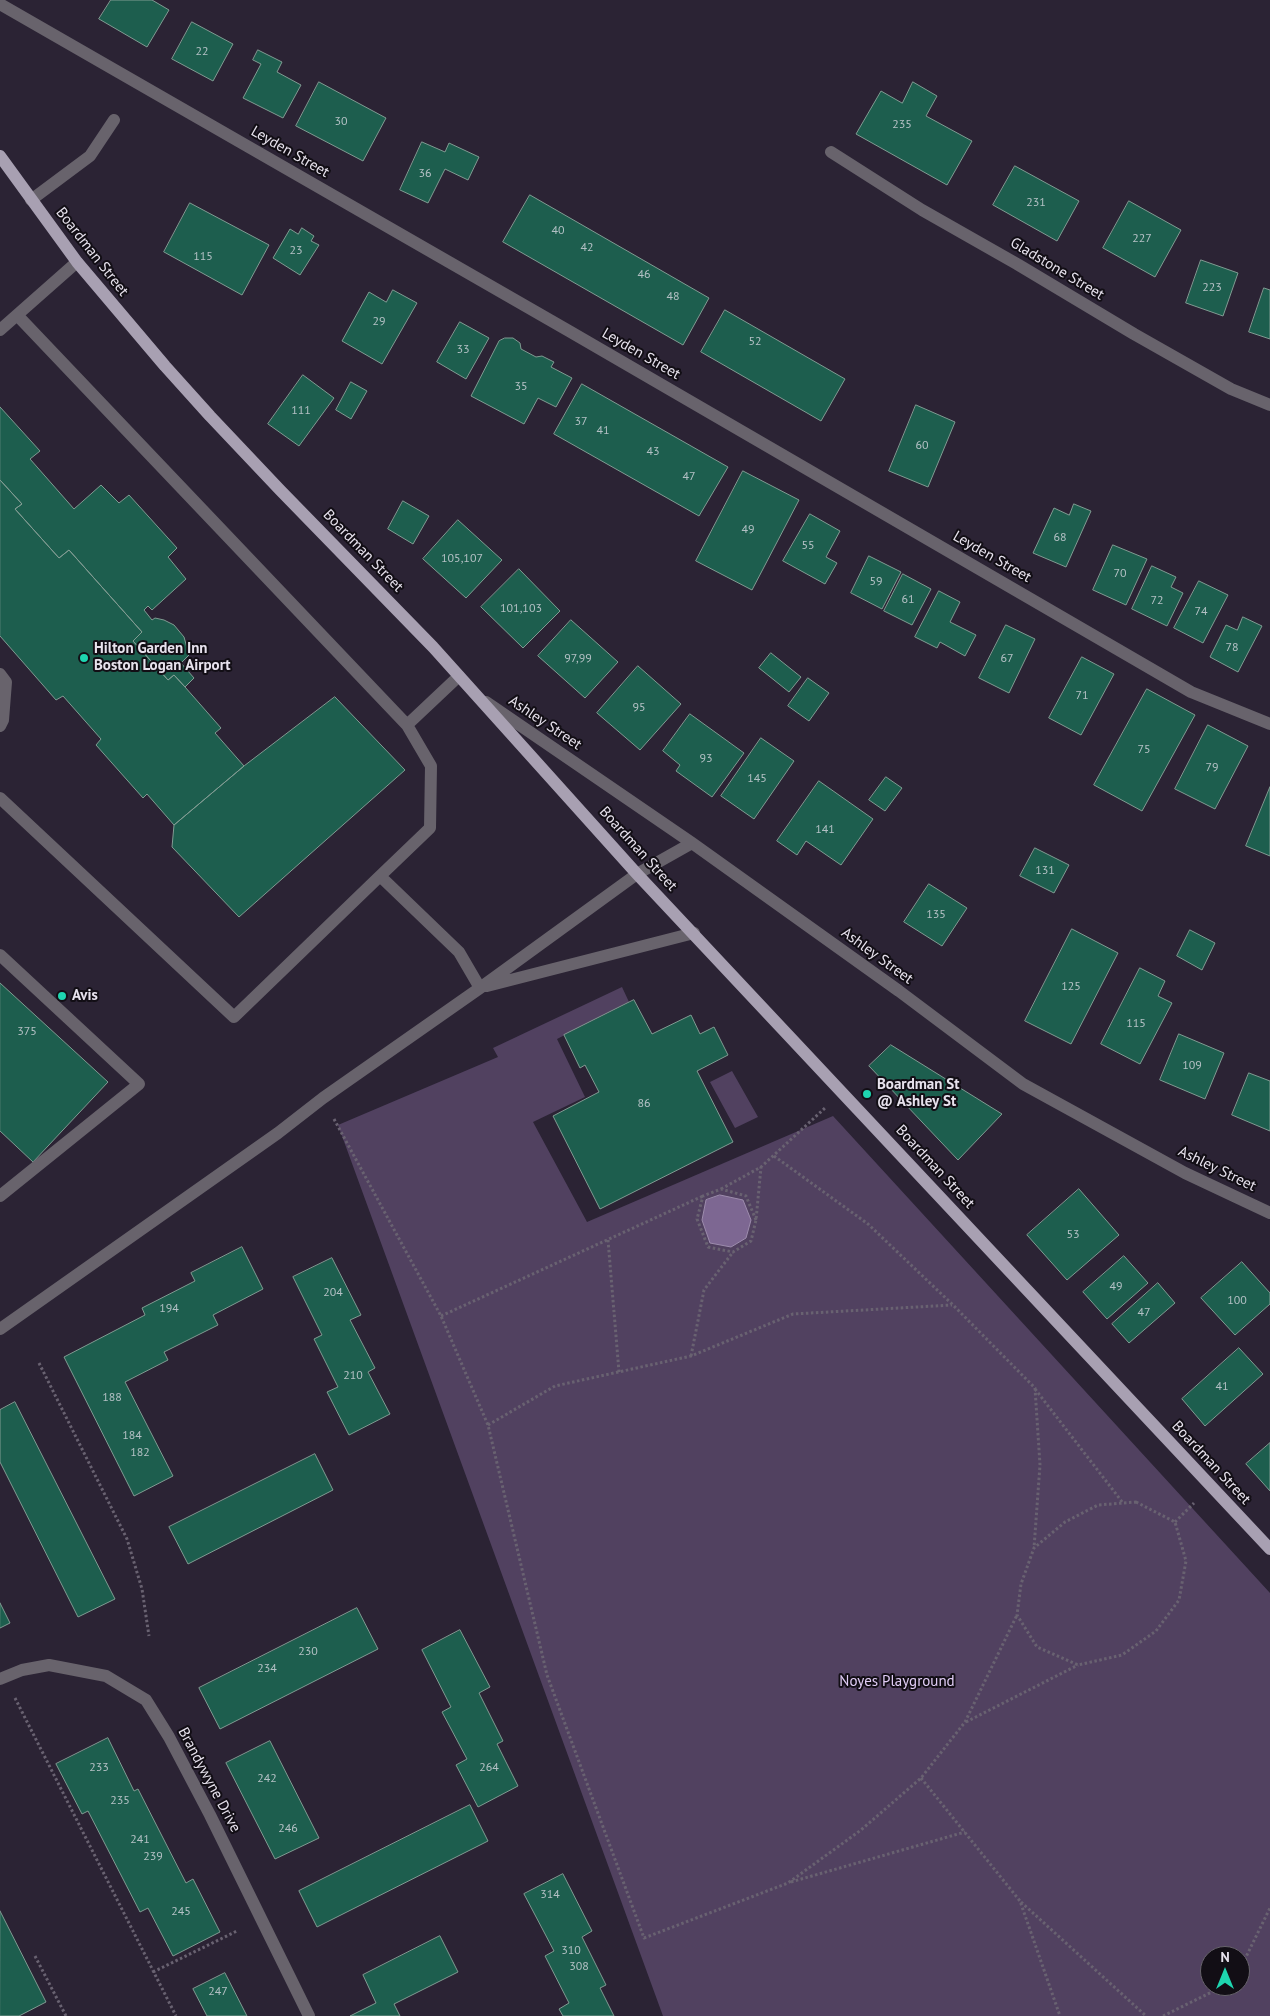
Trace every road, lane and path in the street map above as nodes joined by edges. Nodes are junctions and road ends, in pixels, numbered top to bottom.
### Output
1 (0, 4) edge
2 (114, 120) dead end
3 (831, 152) dead end
4 (0, 156) edge
5 (31, 200) junction
6 (77, 262) junction
7 (17, 315) junction
8 (0, 330) edge
9 (1270, 405) edge
10 (0, 674) edge
11 (459, 676) junction
12 (480, 698) junction
13 (1270, 724) edge
14 (407, 725) junction
15 (0, 726) edge
16 (0, 798) edge
17 (692, 843) junction
18 (637, 874) junction
19 (380, 876) junction
20 (694, 933) junction
21 (0, 955) edge
22 (480, 988) junction
23 (842, 1092) junction
24 (323, 1098) junction
25 (774, 1156) junction
26 (761, 1167) junction
27 (721, 1189) junction
28 (0, 1196) edge
29 (703, 1196) junction
30 (1270, 1213) edge
31 (756, 1220) junction
32 (608, 1240) junction
33 (733, 1252) junction
34 (953, 1305) junction
35 (441, 1316) junction
36 (0, 1329) edge
37 (691, 1356) junction
38 (39, 1363) dead end
39 (620, 1372) junction
40 (1035, 1388) junction
41 (488, 1425) junction
42 (1123, 1503) junction
43 (1034, 1548) junction
44 (1270, 1549) edge
45 (1018, 1615) junction
46 (149, 1636) dead end
47 (1078, 1665) junction
48 (0, 1679) edge
49 (14, 1698) dead end
50 (965, 1722) junction
51 (921, 1778) junction
52 (965, 1832) junction
53 (788, 1883) junction
54 (1020, 1901) junction
55 (1270, 1908) edge
56 (237, 1931) dead end
57 (1250, 1949) edge
58 (36, 1956) dead end
59 (154, 1972) junction
60 (1204, 1996) edge
61 (66, 2016) edge
62 (176, 2016) edge
63 (310, 2016) edge
64 (1060, 2016) edge
65 (1146, 2016) edge
66 (1163, 2016) edge

1 - 13 street, Leyden Street
2 - 5 street
3 - 9 street, Gladstone Street
4 - 5 main road, Boardman Street
5 - 6 main road, Boardman Street
6 - 7 street
6 - 11 main road, Boardman Street
7 - 8 street
7 - 14 street
10 - 15 street
11 - 12 main road, Boardman Street
11 - 14 street
12 - 17 street, Ashley Street
12 - 18 main road, Boardman Street
14 - 19 street
16 - 19 street
17 - 18 street
17 - 30 street, Ashley Street
18 - 20 main road, Boardman Street
18 - 22 street
19 - 22 street
20 - 22 street
20 - 23 main road, Boardman Street
21 - 28 street
22 - 24 street
23 - 25 path
23 - 44 main road, Boardman Street
24 - 35 path
24 - 36 street
25 - 26 path
25 - 34 path
26 - 27 path
26 - 31 path
27 - 29 path
27 - 31 path
29 - 32 path
29 - 33 path
31 - 33 path
32 - 35 path
32 - 39 path
33 - 37 path
34 - 37 path
34 - 40 path
35 - 41 path
37 - 39 path
38 - 46 path
39 - 41 path
40 - 42 path
40 - 43 path
41 - 53 path
42 - 43 path
42 - 47 path
43 - 45 path
45 - 47 path
45 - 50 path
47 - 50 path
48 - 63 street, Brandywyne Drive
49 - 59 path
50 - 51 path
51 - 52 path
51 - 53 path
52 - 53 path
52 - 54 path
54 - 64 path
54 - 65 path
55 - 57 path
56 - 59 path
58 - 61 path
59 - 62 path
60 - 66 path

